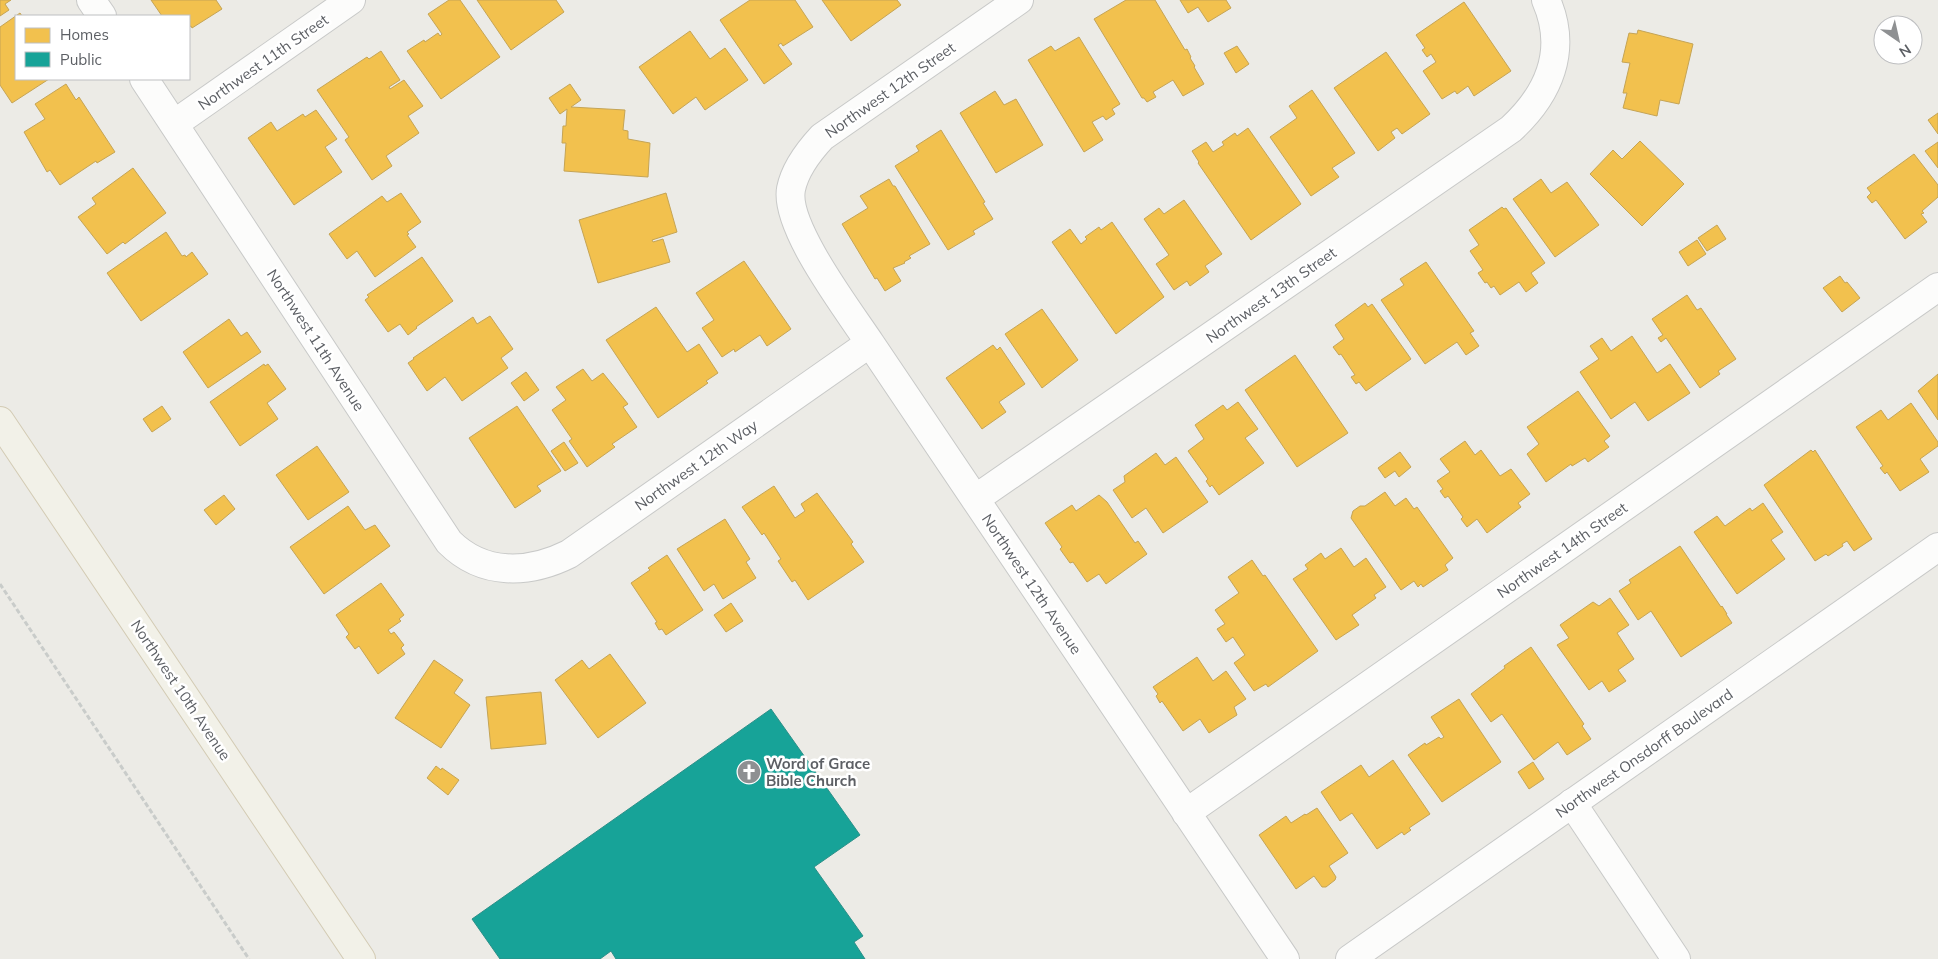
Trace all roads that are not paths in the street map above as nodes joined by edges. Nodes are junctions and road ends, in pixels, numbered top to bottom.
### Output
1 (91, 0) edge
2 (351, 0) edge
3 (1019, 0) edge
4 (1546, 0) edge
5 (101, 15) edge
6 (145, 80) edge
7 (174, 124) junction
8 (790, 203) joint
9 (1938, 287) edge
10 (870, 342) junction
11 (0, 421) edge
12 (975, 499) junction
13 (1938, 547) edge
14 (513, 568) joint
15 (1572, 803) junction
16 (1186, 813) junction
17 (361, 959) edge
18 (1285, 959) edge
19 (1350, 959) edge
20 (1676, 959) edge

1 - 5 street
2 - 7 street, Northwest 11th Street
3 - 8 street, Northwest 12th Street
4 - 12 street, Northwest 13th Street
6 - 7 street, Northwest 11th Avenue
7 - 14 street, Northwest 11th Avenue
8 - 10 street, Northwest 12th Avenue
9 - 16 street, Northwest 14th Street
10 - 12 street, Northwest 12th Avenue
10 - 14 street, Northwest 12th Way
11 - 17 main road, Northwest 10th Avenue
12 - 16 street, Northwest 12th Avenue
13 - 15 street, Northwest Onsdorff Boulevard
15 - 19 street, Northwest Onsdorff Boulevard
15 - 20 street
16 - 18 street, Northwest 12th Avenue

